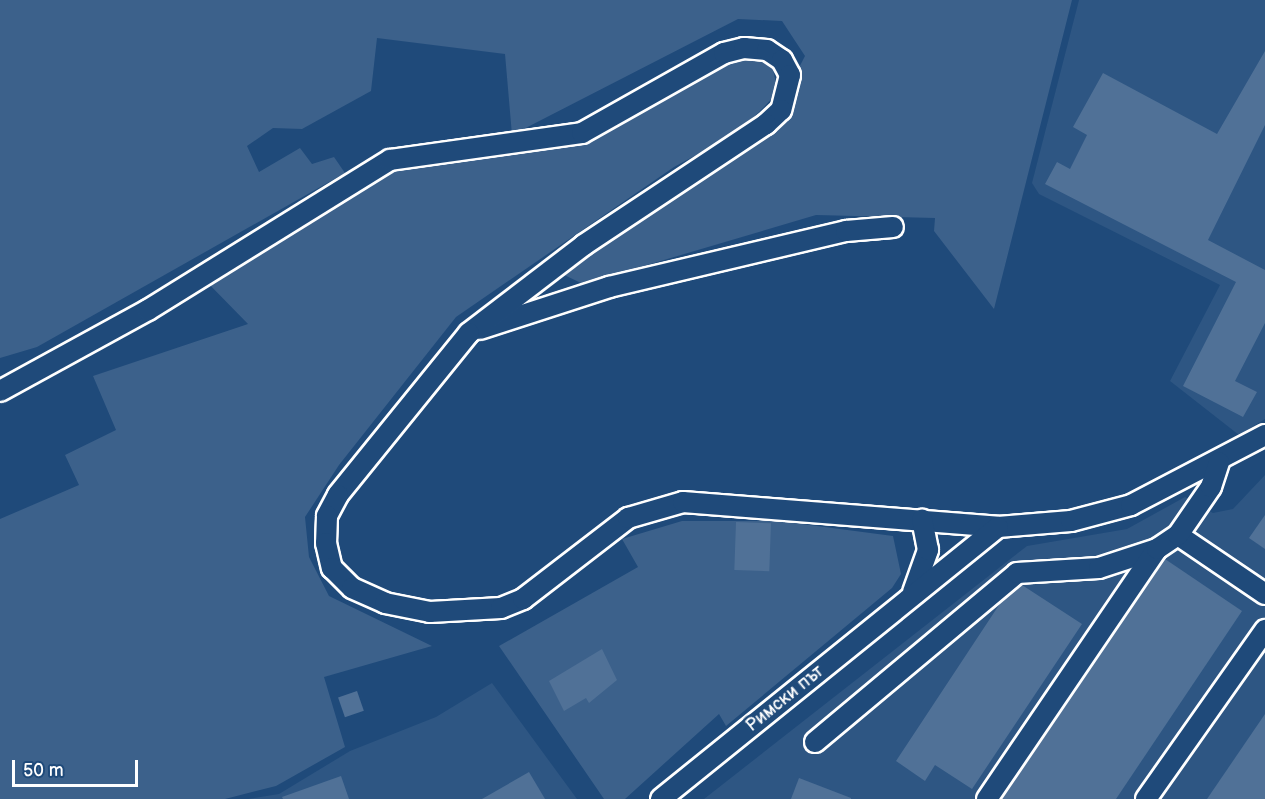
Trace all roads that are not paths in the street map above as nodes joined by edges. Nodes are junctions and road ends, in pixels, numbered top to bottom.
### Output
1 (893, 227) dead end
2 (468, 333) junction
3 (0, 391) edge
4 (1265, 435) edge
5 (1219, 462) junction
6 (922, 520) junction
7 (998, 526) junction
8 (1178, 536) junction
9 (1157, 549) junction
10 (1265, 594) edge
11 (909, 598) junction
12 (1265, 630) edge
13 (815, 742) dead end
14 (661, 799) edge
15 (987, 799) edge
16 (1146, 799) edge

1 - 2 street
2 - 3 street
2 - 6 street
4 - 5 street
5 - 7 street
5 - 8 street
6 - 7 street
6 - 11 street, Римски път
7 - 11 street, Римски път
8 - 9 street
8 - 10 street
9 - 13 street
9 - 15 street
11 - 14 street, Римски път
12 - 16 street

